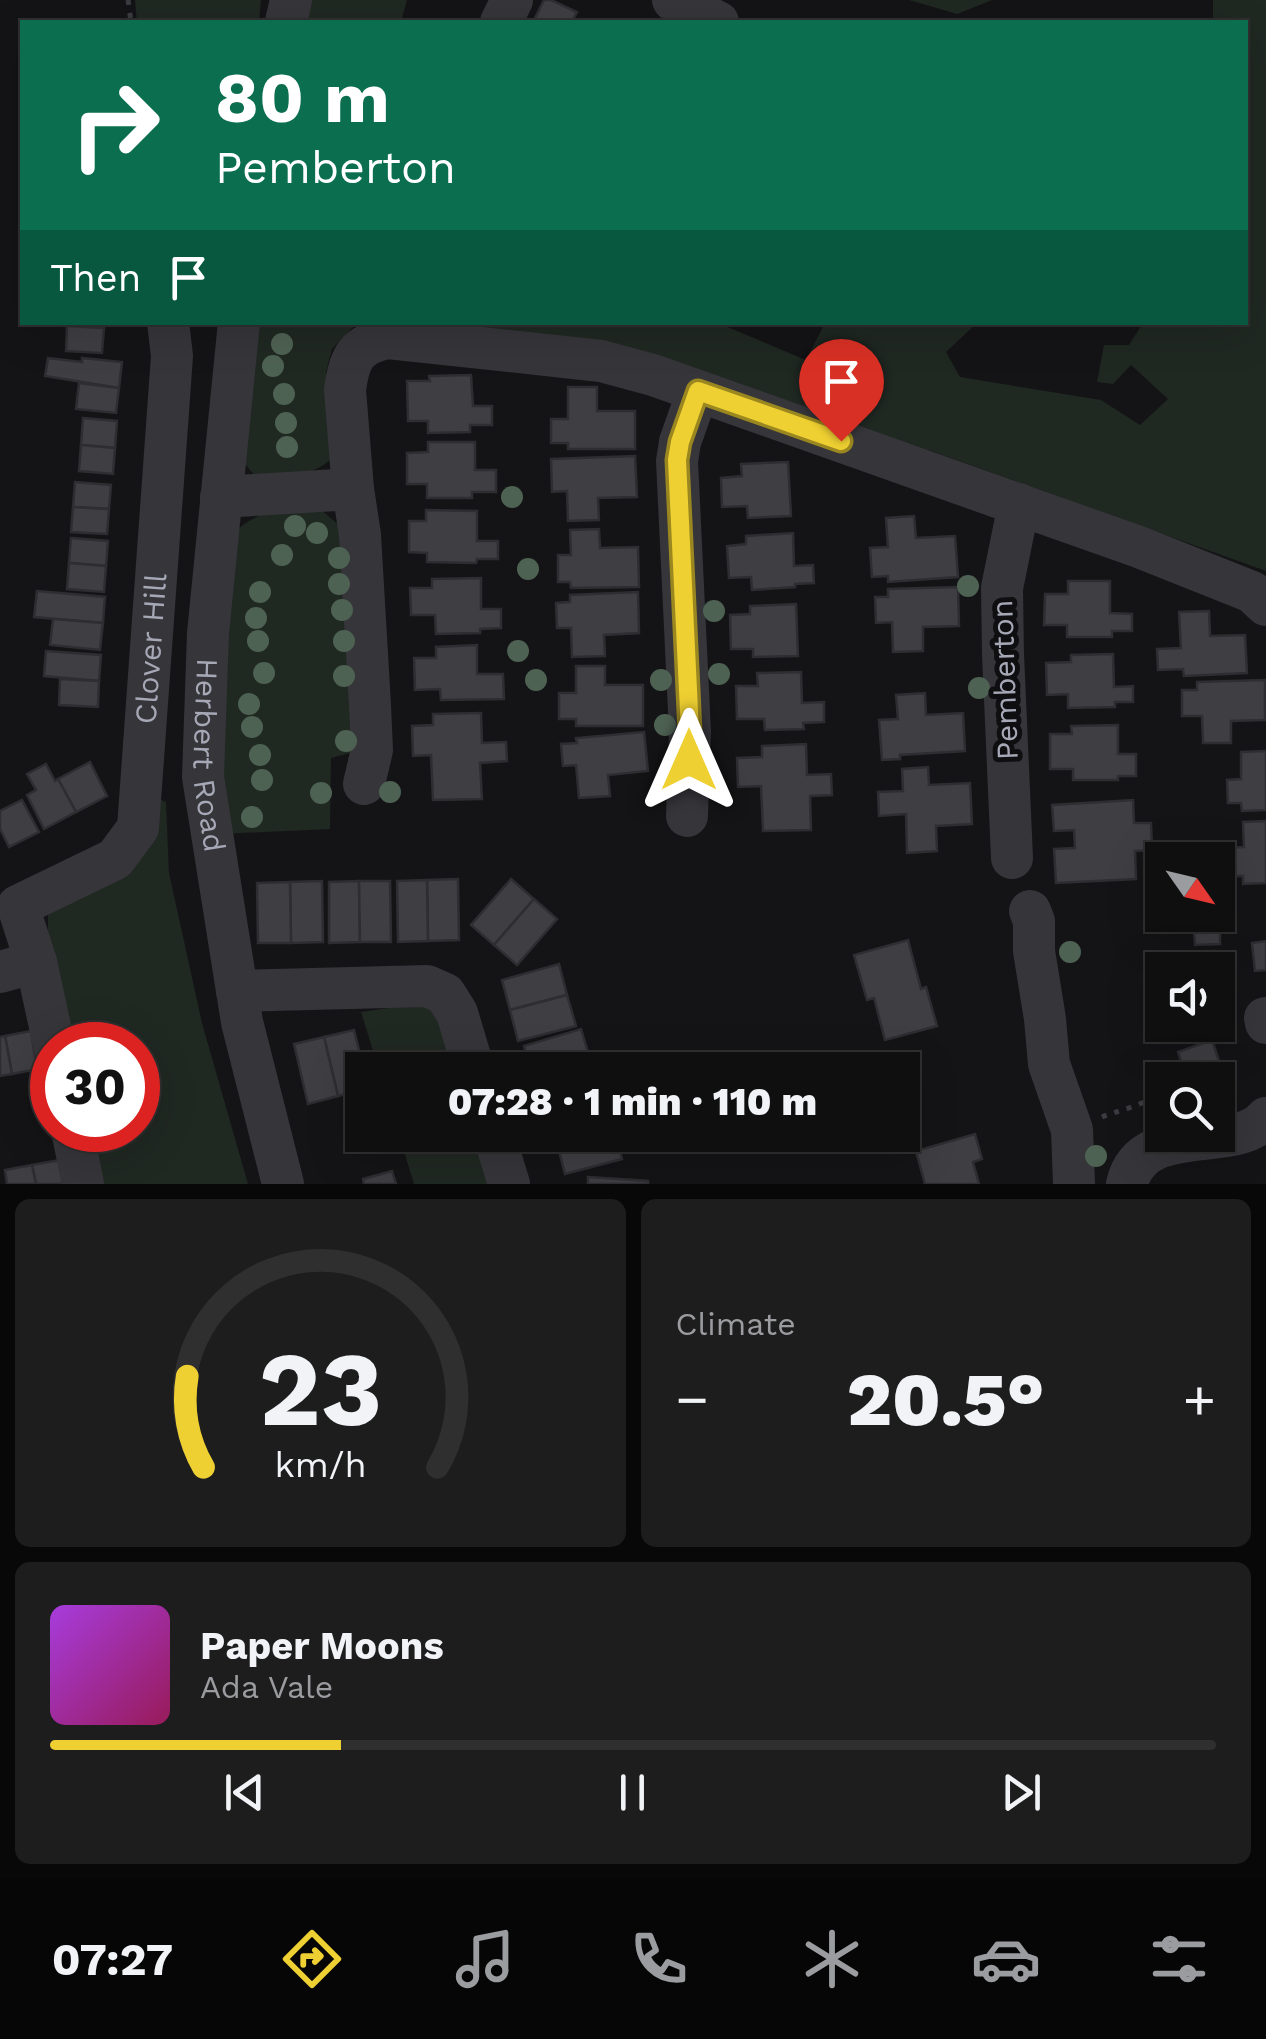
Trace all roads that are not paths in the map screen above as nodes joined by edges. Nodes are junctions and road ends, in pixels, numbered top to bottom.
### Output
1 (673, 0) edge
2 (714, 20) edge
3 (168, 325) edge
4 (239, 325) edge
5 (698, 391) junction
6 (353, 489) junction
7 (221, 496) junction
8 (1020, 504) junction
9 (1266, 605) edge
10 (364, 784) dead end
11 (687, 816) dead end
12 (1012, 858) dead end
13 (9, 902) edge
14 (1030, 911) dead end
15 (18, 967) edge
16 (238, 991) junction
17 (43, 1022) edge
18 (469, 1052) edge
19 (1266, 1118) edge
20 (76, 1152) edge
21 (499, 1152) edge
22 (83, 1184) edge
23 (283, 1184) edge
24 (509, 1184) edge
25 (1074, 1184) edge
26 (1127, 1184) edge

1 - 2 street
3 - 13 street, Clover Hill
4 - 7 street, Herbert Road
5 - 6 street
5 - 8 street
5 - 11 street
6 - 7 street
6 - 10 street
7 - 16 street, Herbert Road
8 - 9 street
8 - 12 street, Pemberton
13 - 15 street, Clover Hill
14 - 25 street
15 - 17 street, Clover Hill
16 - 18 street
16 - 23 street, Herbert Road
19 - 26 street
20 - 22 street
21 - 24 street

